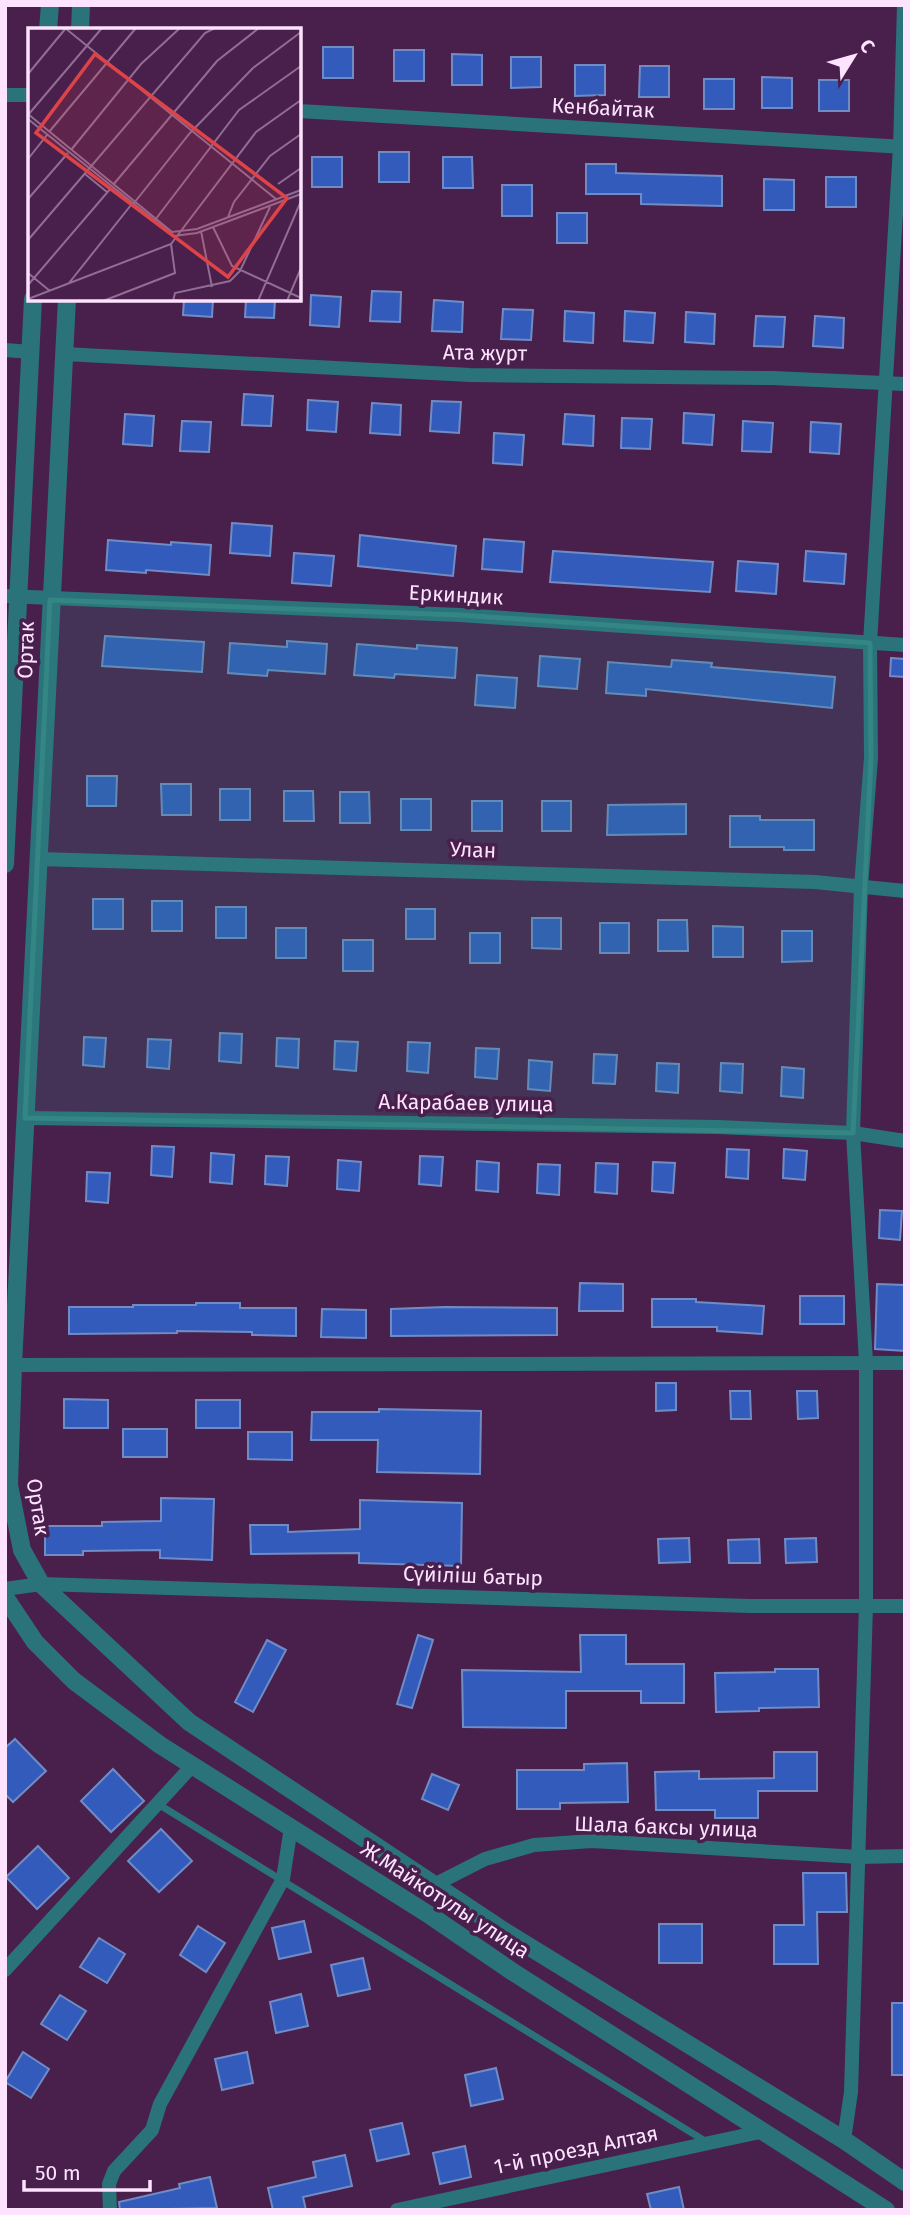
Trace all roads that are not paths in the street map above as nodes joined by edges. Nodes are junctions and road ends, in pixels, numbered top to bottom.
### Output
1 (50, 5) edge
2 (82, 5) edge
3 (904, 5) edge
4 (48, 28) edge
5 (80, 28) edge
6 (5, 95) edge
7 (28, 95) edge
8 (301, 111) edge
9 (903, 147) edge
10 (33, 301) edge
11 (67, 301) edge
12 (5, 350) edge
13 (31, 352) junction
14 (65, 354) junction
15 (885, 383) junction
16 (905, 384) edge
17 (13, 597) edge
18 (50, 600) junction
19 (870, 643) junction
20 (905, 645) edge
21 (39, 859) junction
22 (5, 863) edge
23 (861, 887) junction
24 (905, 891) edge
25 (25, 1118) junction
26 (853, 1133) junction
27 (905, 1141) edge
28 (866, 1362) junction
29 (905, 1363) edge
30 (13, 1365) junction
31 (41, 1584) junction
32 (5, 1588) edge
33 (5, 1597) edge
34 (866, 1606) junction
35 (905, 1606) edge
36 (192, 1766) junction
37 (158, 1804) junction
38 (290, 1827) junction
39 (905, 1856) edge
40 (859, 1857) junction
41 (283, 1880) junction
42 (434, 1885) junction
43 (5, 1970) edge
44 (650, 2023) junction
45 (635, 2049) junction
46 (765, 2131) junction
47 (844, 2140) junction
48 (708, 2143) junction
49 (905, 2182) edge
50 (110, 2210) edge
51 (397, 2210) edge
52 (886, 2210) edge

1 - 4 street
2 - 5 street
3 - 9 street
6 - 7 street
8 - 9 street, Кенбайтак
9 - 15 street
10 - 13 street, Ортак
11 - 14 street, Ортак
12 - 13 street
13 - 17 street, Ортак
14 - 15 street, Ата журт
14 - 18 street, Ортак
15 - 16 street, Ата журт
15 - 19 street
17 - 18 street, Еркиндик
17 - 22 street, Ортак
18 - 19 street, Еркиндик
18 - 21 street, Ортак
19 - 20 street, Еркиндик
19 - 23 street
21 - 23 street, Улан
21 - 25 street, Ортак
23 - 24 street, Улан
23 - 26 street
25 - 26 street, А.Карабаев улица
25 - 30 street, Ортак
26 - 27 street, А.Карабаев улица
26 - 28 street
28 - 29 street
28 - 30 street
28 - 34 street
30 - 31 street, Ортак
31 - 32 street, Сүйіліш батыр
31 - 34 street, Сүйіліш батыр
31 - 42 street, Ж.Майкотулы улица
33 - 36 street, Ж.Майкотулы улица
34 - 35 street, Сүйіліш батыр
34 - 40 street
36 - 37 street
36 - 38 street, Ж.Майкотулы улица
37 - 41 lane
37 - 43 street
38 - 41 street
38 - 45 street, Ж.Майкотулы улица
39 - 40 street, Шала баксы улица
40 - 42 street, Шала баксы улица
40 - 47 street
41 - 48 lane
41 - 50 street
42 - 44 street, Ж.Майкотулы улица
44 - 45 street
44 - 47 street, Ж.Майкотулы улица
45 - 46 street, Ж.Майкотулы улица
46 - 48 street, 1-й проезд Алтая
46 - 52 street, Ж.Майкотулы улица
47 - 49 street, Ж.Майкотулы улица
48 - 51 street, 1-й проезд Алтая

